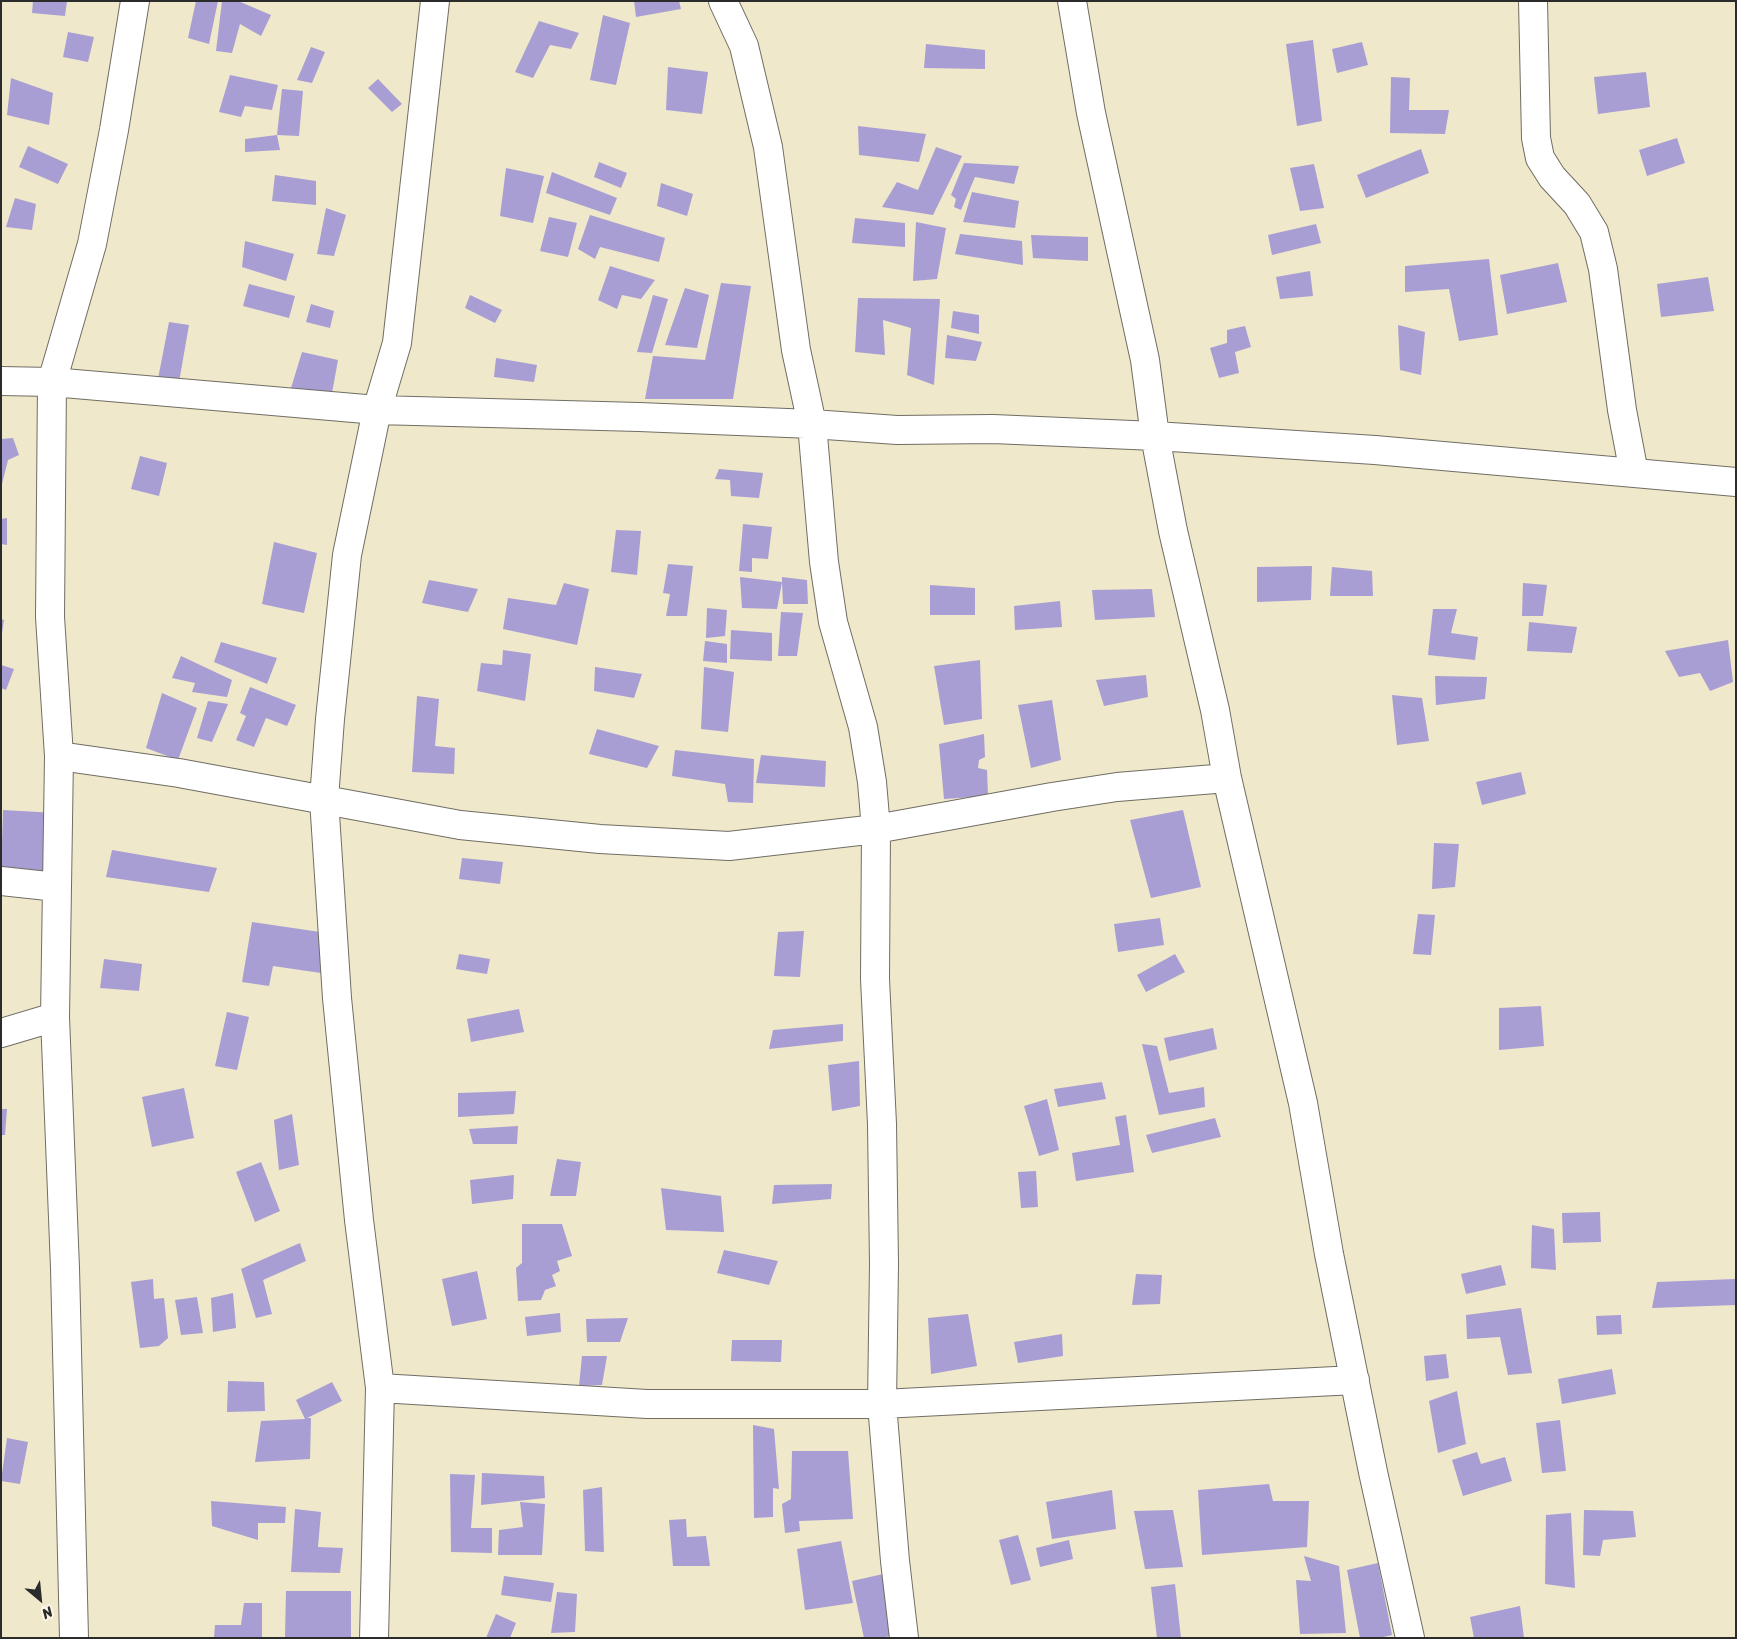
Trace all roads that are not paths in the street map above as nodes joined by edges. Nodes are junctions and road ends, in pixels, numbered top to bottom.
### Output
1 (135, 1) edge
2 (435, 1) edge
3 (723, 1) edge
4 (1072, 1) edge
5 (1533, 1) edge
6 (1, 381) edge
7 (52, 382) junction
8 (377, 410) junction
9 (812, 424) junction
10 (1155, 436) junction
11 (1634, 473) junction
12 (1736, 482) edge
13 (59, 756) junction
14 (1228, 778) junction
15 (324, 799) junction
16 (876, 829) junction
17 (1, 881) edge
18 (57, 887) junction
19 (55, 1017) junction
20 (1, 1033) edge
21 (1355, 1380) junction
22 (380, 1388) junction
23 (882, 1404) junction
24 (74, 1638) edge
25 (374, 1638) edge
26 (904, 1638) edge
27 (1410, 1638) edge

1 - 7 street
2 - 8 street
3 - 9 street
4 - 10 street
5 - 11 street
6 - 7 street
7 - 8 street
7 - 13 street
8 - 9 street
8 - 15 street
9 - 10 street
9 - 16 street
10 - 11 street
10 - 14 street
11 - 12 street
13 - 15 street
13 - 18 street
14 - 16 street
14 - 21 street
15 - 16 street
15 - 22 street
16 - 23 street
17 - 18 street
18 - 19 street
19 - 20 street
19 - 24 street
21 - 23 street
21 - 27 street
22 - 23 street
22 - 25 street
23 - 26 street

